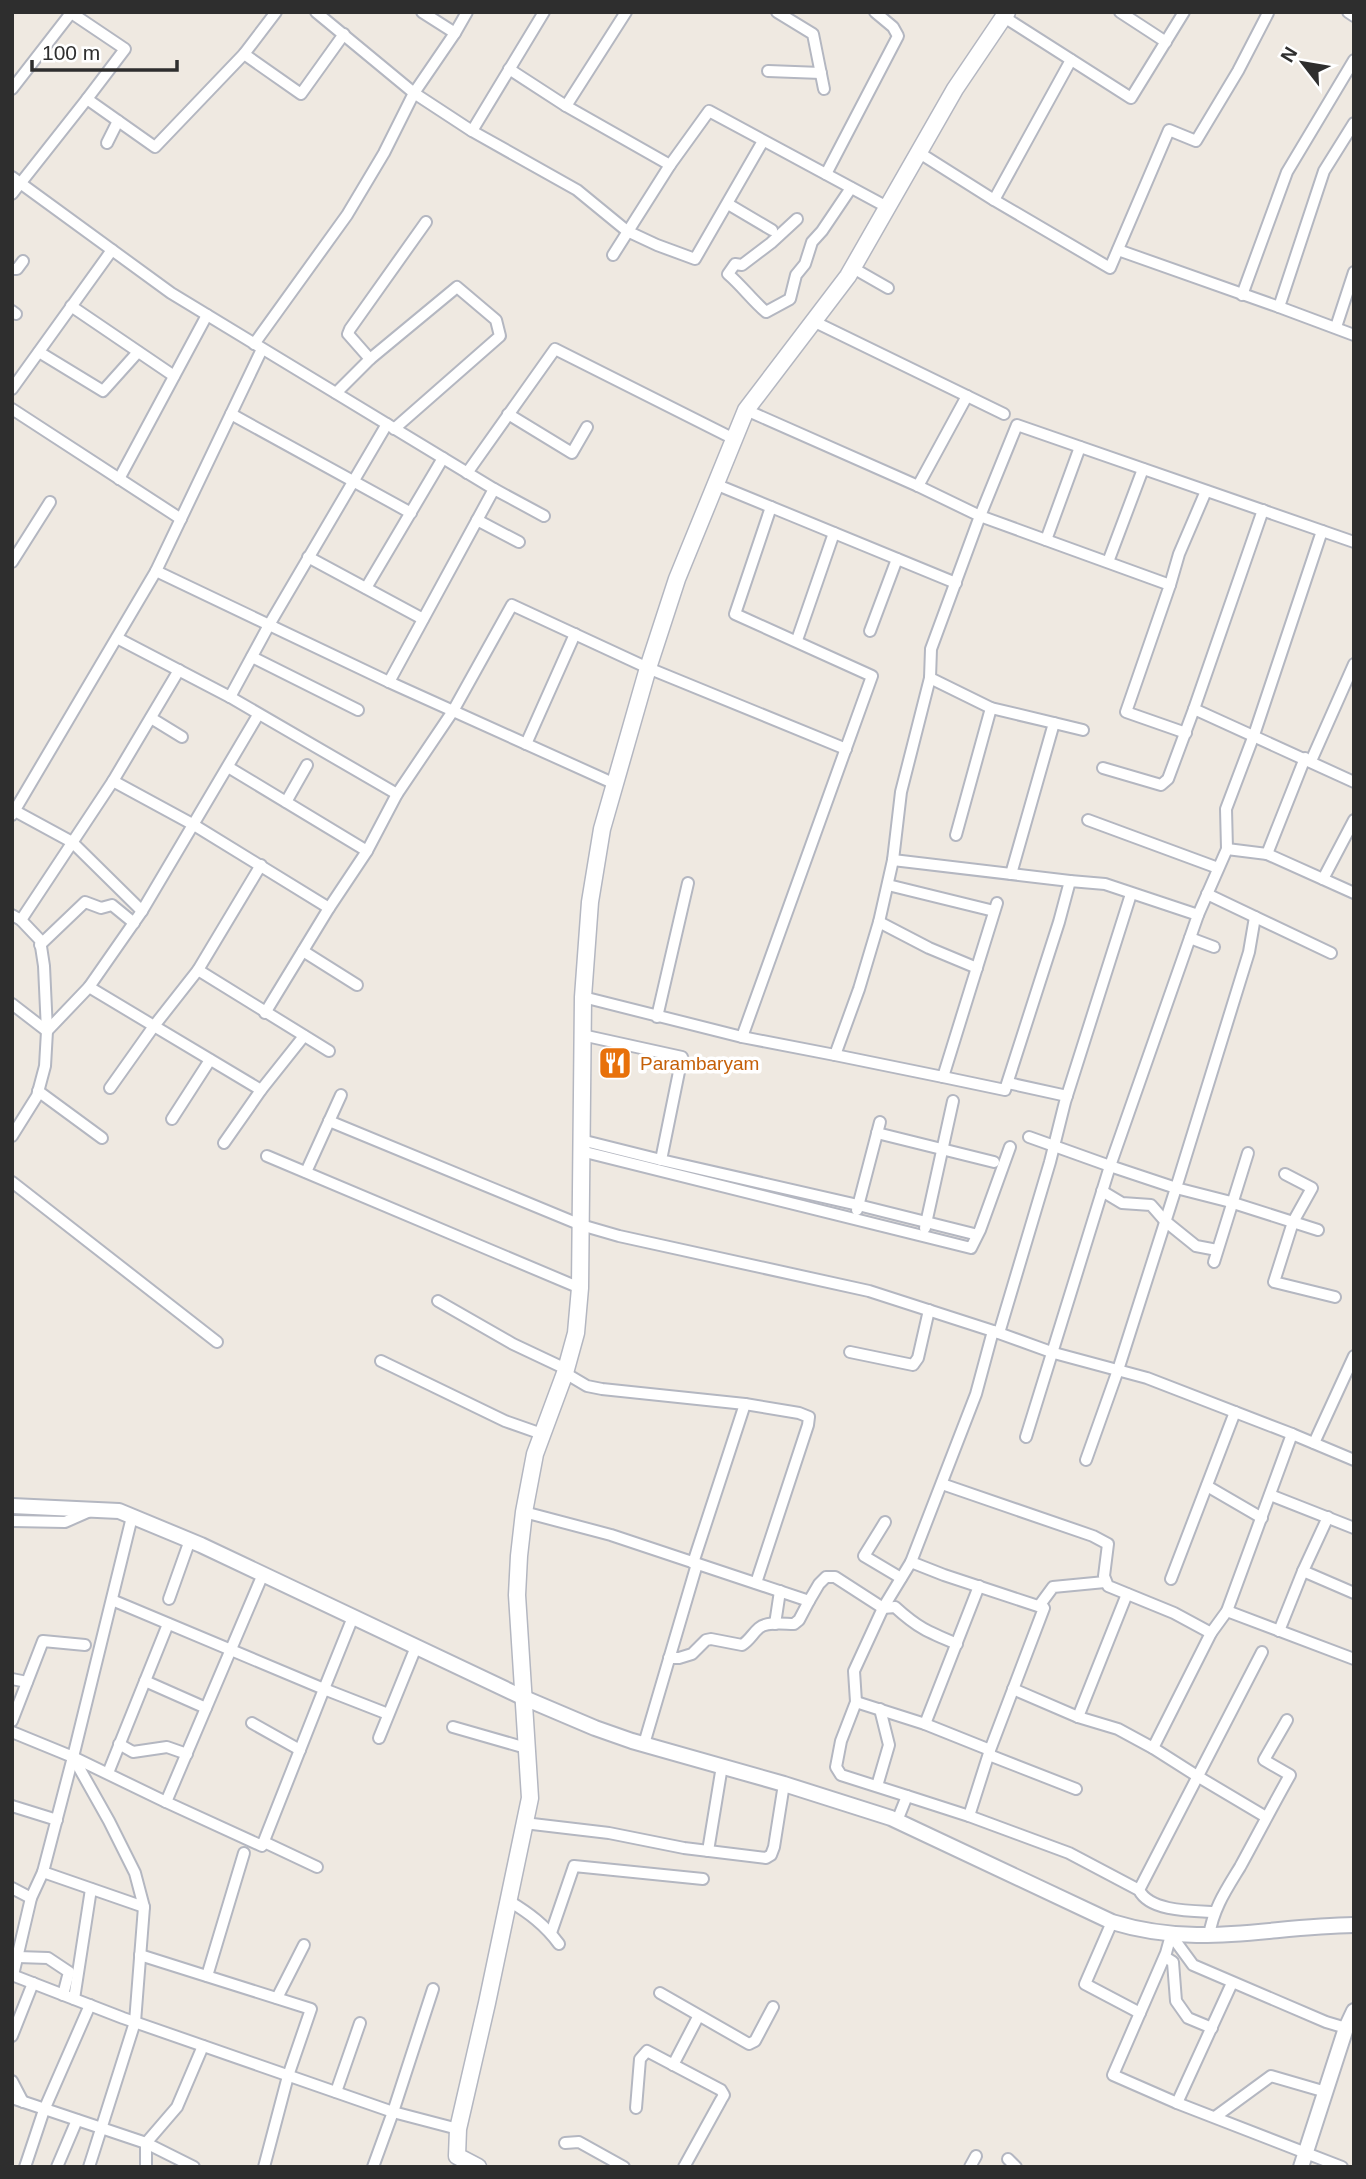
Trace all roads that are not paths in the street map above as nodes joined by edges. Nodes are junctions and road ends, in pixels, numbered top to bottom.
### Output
1 (71, 12) edge
2 (276, 12) edge
3 (316, 12) edge
4 (422, 12) edge
5 (467, 12) edge
6 (544, 12) edge
7 (626, 12) edge
8 (777, 12) edge
9 (875, 12) edge
10 (1120, 12) edge
11 (1184, 12) edge
12 (1348, 12) edge
13 (1268, 13) edge
14 (1005, 15) edge
15 (1354, 16) edge
16 (455, 33) junction
17 (344, 34) junction
18 (1166, 42) junction
19 (244, 54) junction
20 (1071, 60) junction
21 (1354, 60) edge
22 (509, 69) junction
23 (768, 71) dead end
24 (821, 73) junction
25 (12, 89) edge
26 (824, 89) dead end
27 (414, 93) junction
28 (87, 99) junction
29 (566, 106) junction
30 (118, 121) junction
31 (1354, 123) edge
32 (472, 131) junction
33 (763, 141) junction
34 (107, 143) dead end
35 (918, 152) junction
36 (670, 165) junction
37 (826, 174) junction
38 (16, 180) edge
39 (851, 188) junction
40 (12, 194) edge
41 (994, 200) junction
42 (728, 204) junction
43 (887, 207) junction
44 (797, 219) dead end
45 (426, 222) dead end
46 (772, 230) dead end
47 (627, 232) junction
48 (112, 250) junction
49 (1118, 250) junction
50 (613, 255) dead end
51 (23, 261) dead end
52 (853, 268) junction
53 (12, 269) edge
54 (1354, 272) edge
55 (888, 288) dead end
56 (1242, 295) junction
57 (71, 306) junction
58 (1279, 307) junction
59 (206, 315) junction
60 (815, 322) junction
61 (1336, 327) junction
62 (1354, 335) edge
63 (258, 346) junction
64 (39, 352) junction
65 (138, 352) junction
66 (370, 359) junction
67 (174, 376) junction
68 (12, 389) edge
69 (336, 393) junction
70 (967, 396) junction
71 (12, 409) edge
72 (746, 410) junction
73 (231, 414) junction
74 (508, 414) junction
75 (1004, 414) dead end
76 (390, 426) junction
77 (587, 427) dead end
78 (734, 439) junction
79 (1080, 447) junction
80 (443, 458) junction
81 (1143, 469) junction
82 (467, 473) junction
83 (119, 478) junction
84 (353, 481) junction
85 (715, 484) junction
86 (918, 486) junction
87 (494, 489) junction
88 (1206, 491) junction
89 (50, 502) dead end
90 (771, 507) junction
91 (1263, 510) junction
92 (411, 513) junction
93 (544, 516) dead end
94 (980, 516) junction
95 (181, 519) junction
96 (477, 520) junction
97 (1322, 531) junction
98 (834, 533) junction
99 (1046, 540) junction
100 (519, 542) dead end
101 (1354, 542) edge
102 (309, 557) junction
103 (897, 559) junction
104 (12, 562) edge
105 (1108, 562) junction
106 (156, 571) junction
107 (956, 583) junction
108 (1170, 585) junction
109 (366, 588) junction
110 (423, 620) junction
111 (269, 625) junction
112 (870, 631) dead end
113 (575, 634) junction
114 (117, 638) junction
115 (797, 640) junction
116 (252, 657) junction
117 (1354, 664) edge
118 (648, 668) junction
119 (179, 670) junction
120 (930, 678) junction
121 (389, 682) junction
122 (230, 698) junction
123 (991, 708) junction
124 (1194, 709) junction
125 (358, 710) dead end
126 (453, 710) junction
127 (258, 715) junction
128 (151, 718) junction
129 (1054, 723) junction
130 (1083, 730) dead end
131 (1186, 733) junction
132 (1254, 735) junction
133 (182, 737) dead end
134 (526, 744) junction
135 (846, 749) junction
136 (1308, 760) junction
137 (307, 765) dead end
138 (228, 767) junction
139 (1103, 768) dead end
140 (113, 781) junction
141 (1354, 782) edge
142 (615, 784) junction
143 (397, 794) junction
144 (286, 802) junction
145 (14, 813) edge
146 (1088, 820) dead end
147 (1354, 820) edge
148 (194, 825) junction
149 (956, 835) dead end
150 (72, 842) junction
151 (1227, 849) junction
152 (368, 851) junction
153 (1267, 853) junction
154 (893, 860) junction
155 (261, 865) junction
156 (1218, 868) junction
157 (1011, 874) junction
158 (1323, 879) junction
159 (1070, 881) junction
160 (688, 883) dead end
161 (888, 885) junction
162 (1354, 893) edge
163 (1131, 894) junction
164 (1207, 894) junction
165 (329, 908) junction
166 (142, 911) junction
167 (1198, 915) junction
168 (17, 917) edge
169 (1255, 917) junction
170 (879, 922) junction
171 (134, 923) junction
172 (1190, 937) junction
173 (40, 945) junction
174 (1214, 947) dead end
175 (303, 951) junction
176 (1332, 953) dead end
177 (977, 968) junction
178 (198, 970) junction
179 (357, 985) dead end
180 (89, 987) junction
181 (583, 997) junction
182 (12, 1004) edge
183 (265, 1013) junction
184 (657, 1017) junction
185 (154, 1026) junction
186 (47, 1031) junction
187 (582, 1035) junction
188 (304, 1036) junction
189 (742, 1037) junction
190 (329, 1051) dead end
191 (835, 1055) junction
192 (210, 1060) junction
193 (943, 1077) junction
194 (1008, 1083) junction
195 (110, 1088) dead end
196 (261, 1090) junction
197 (38, 1091) junction
198 (341, 1096) dead end
199 (1067, 1096) junction
200 (953, 1101) dead end
201 (172, 1119) dead end
202 (329, 1121) junction
203 (12, 1136) edge
204 (1029, 1137) dead end
205 (102, 1138) dead end
206 (224, 1143) dead end
207 (581, 1145) junction
208 (1053, 1146) junction
209 (1010, 1147) dead end
210 (942, 1149) junction
211 (1248, 1153) dead end
212 (267, 1156) dead end
213 (661, 1160) junction
214 (994, 1162) dead end
215 (1110, 1166) junction
216 (306, 1172) junction
217 (1285, 1174) dead end
218 (12, 1182) edge
219 (1175, 1188) junction
220 (1102, 1191) junction
221 (1232, 1203) junction
222 (858, 1205) junction
223 (854, 1219) junction
224 (1165, 1221) junction
225 (926, 1222) junction
226 (1293, 1222) junction
227 (581, 1225) junction
228 (1318, 1230) dead end
229 (974, 1234) dead end
230 (923, 1236) junction
231 (1217, 1250) junction
232 (1214, 1262) dead end
233 (580, 1288) junction
234 (1335, 1297) dead end
235 (438, 1301) dead end
236 (929, 1310) junction
237 (996, 1332) junction
238 (217, 1342) dead end
239 (850, 1352) dead end
240 (1054, 1353) junction
241 (1354, 1356) edge
242 (381, 1362) dead end
243 (1118, 1370) junction
244 (565, 1371) junction
245 (745, 1405) junction
246 (1235, 1412) junction
247 (542, 1434) junction
248 (1292, 1434) junction
249 (1026, 1437) dead end
250 (1314, 1443) junction
251 (1086, 1460) dead end
252 (1354, 1460) edge
253 (942, 1484) junction
254 (1207, 1486) junction
255 (1270, 1496) junction
256 (12, 1506) edge
257 (93, 1510) junction
258 (524, 1512) junction
259 (132, 1517) junction
260 (1328, 1517) junction
261 (1262, 1518) junction
262 (12, 1521) edge
263 (885, 1522) dead end
264 (1354, 1528) edge
265 (190, 1541) junction
266 (911, 1562) junction
267 (695, 1564) junction
268 (1303, 1571) junction
269 (262, 1574) junction
270 (901, 1578) junction
271 (1171, 1579) dead end
272 (1105, 1582) junction
273 (756, 1583) junction
274 (979, 1586) junction
275 (780, 1591) junction
276 (1354, 1593) edge
277 (1127, 1594) junction
278 (169, 1599) dead end
279 (112, 1600) junction
280 (809, 1601) junction
281 (1039, 1606) junction
282 (883, 1608) junction
283 (1227, 1611) junction
284 (353, 1617) junction
285 (168, 1624) junction
286 (775, 1624) junction
287 (1279, 1631) junction
288 (1211, 1633) junction
289 (957, 1644) junction
290 (85, 1645) dead end
291 (416, 1647) junction
292 (231, 1650) junction
293 (1262, 1652) dead end
294 (669, 1658) junction
295 (1354, 1659) edge
296 (12, 1679) edge
297 (145, 1681) junction
298 (27, 1682) junction
299 (324, 1689) junction
300 (1013, 1689) junction
301 (522, 1698) junction
302 (856, 1702) junction
303 (206, 1708) junction
304 (880, 1709) junction
305 (388, 1714) junction
306 (1078, 1717) junction
307 (1287, 1720) dead end
308 (12, 1721) edge
309 (252, 1723) dead end
310 (925, 1724) junction
311 (453, 1727) dead end
312 (12, 1732) edge
313 (379, 1738) dead end
314 (120, 1744) junction
315 (644, 1744) junction
316 (526, 1748) junction
317 (1153, 1748) junction
318 (300, 1750) junction
319 (989, 1753) junction
320 (187, 1754) junction
321 (74, 1757) junction
322 (722, 1766) junction
323 (108, 1773) junction
324 (1196, 1776) junction
325 (784, 1784) junction
326 (877, 1786) junction
327 (1076, 1789) dead end
328 (907, 1796) junction
329 (166, 1802) junction
330 (15, 1807) edge
331 (969, 1815) junction
332 (1266, 1817) junction
333 (12, 1819) edge
334 (57, 1820) junction
335 (897, 1821) junction
336 (524, 1823) junction
337 (264, 1842) junction
338 (708, 1851) junction
339 (244, 1853) dead end
340 (317, 1867) dead end
341 (43, 1872) junction
342 (703, 1879) dead end
343 (12, 1888) edge
344 (91, 1889) junction
345 (1139, 1890) junction
346 (31, 1898) junction
347 (509, 1901) junction
348 (144, 1907) junction
349 (1214, 1912) junction
350 (1112, 1922) junction
351 (1354, 1925) edge
352 (551, 1933) junction
353 (1171, 1935) junction
354 (1209, 1936) junction
355 (559, 1944) dead end
356 (304, 1945) dead end
357 (141, 1955) junction
358 (18, 1957) junction
359 (1164, 1957) junction
360 (13, 1975) edge
361 (207, 1976) junction
362 (33, 1983) junction
363 (1232, 1983) junction
364 (433, 1989) dead end
365 (660, 1993) dead end
366 (69, 1997) junction
367 (276, 1998) junction
368 (90, 2006) junction
369 (773, 2007) dead end
370 (1354, 2011) edge
371 (1140, 2013) junction
372 (698, 2017) junction
373 (135, 2022) junction
374 (360, 2023) dead end
375 (1212, 2028) junction
376 (1346, 2028) junction
377 (12, 2036) edge
378 (202, 2046) junction
379 (673, 2065) junction
380 (288, 2076) junction
381 (12, 2081) edge
382 (336, 2092) junction
383 (1326, 2092) junction
384 (18, 2100) edge
385 (1177, 2103) junction
386 (636, 2108) dead end
387 (44, 2110) junction
388 (393, 2112) junction
389 (1215, 2118) junction
390 (77, 2120) junction
391 (100, 2127) junction
392 (458, 2129) junction
393 (146, 2143) junction
394 (565, 2143) dead end
395 (976, 2156) dead end
396 (1303, 2160) edge
397 (456, 2161) edge
398 (25, 2167) edge
399 (57, 2167) edge
400 (89, 2167) edge
401 (146, 2167) edge
402 (194, 2167) edge
403 (264, 2167) edge
404 (373, 2167) edge
405 (478, 2167) edge
406 (624, 2167) edge
407 (684, 2167) edge
408 (970, 2167) edge
409 (1342, 2167) edge

1 - 25 street
1 - 28 street
2 - 19 street
3 - 17 street
4 - 16 street
5 - 16 street
6 - 22 street
7 - 29 street
8 - 24 street
9 - 37 street
10 - 18 street
11 - 18 street
12 - 15 street
13 - 49 street
14 - 20 street
14 - 35 main road
16 - 27 street
17 - 19 street
17 - 27 street
18 - 20 street
19 - 30 street
20 - 41 street
21 - 56 street
22 - 29 street
22 - 32 street
23 - 24 street
24 - 26 street
27 - 32 street
27 - 63 street
28 - 30 street
28 - 38 street
29 - 36 street
30 - 34 street
31 - 58 street
32 - 47 street
33 - 36 street
33 - 37 street
33 - 42 street
35 - 41 street
35 - 43 main road
36 - 47 street
37 - 39 street
38 - 40 street
38 - 48 street
39 - 43 street
39 - 44 street
41 - 49 street
42 - 46 street
42 - 47 street
43 - 52 main road
45 - 66 street
47 - 50 street
48 - 57 street
48 - 59 street
49 - 56 street
51 - 53 street
52 - 55 street
52 - 60 main road
54 - 61 street
56 - 58 street
57 - 64 street
57 - 65 street
58 - 61 street
59 - 63 street
59 - 67 street
60 - 70 street
60 - 72 main road
61 - 62 street
63 - 69 street
63 - 73 street
64 - 65 street
64 - 68 street
65 - 67 street
66 - 69 street
66 - 76 street
67 - 83 street
69 - 76 street
70 - 75 street
70 - 86 street
71 - 83 street
72 - 78 main road
72 - 86 street
73 - 84 street
73 - 95 street
74 - 77 street
74 - 78 street
74 - 82 street
76 - 80 street
76 - 84 street
78 - 85 main road
79 - 81 street
79 - 94 street
79 - 99 street
80 - 82 street
80 - 92 street
81 - 88 street
81 - 105 street
82 - 87 street
83 - 95 street
84 - 92 street
84 - 102 street
85 - 90 street
85 - 118 main road
86 - 94 street
87 - 93 street
87 - 96 street
88 - 91 street
88 - 108 street
89 - 104 street
90 - 98 street
90 - 115 street
91 - 97 street
91 - 124 street
92 - 109 street
94 - 99 street
94 - 107 street
95 - 106 street
96 - 100 street
96 - 110 street
97 - 101 street
97 - 132 street
98 - 103 street
98 - 115 street
99 - 105 street
102 - 109 street
102 - 111 street
103 - 107 street
103 - 112 street
105 - 108 street
106 - 111 street
106 - 114 street
107 - 120 street
108 - 131 street
109 - 110 street
110 - 121 street
111 - 116 street
111 - 121 street
113 - 118 street
113 - 126 street
113 - 134 street
114 - 119 street
114 - 145 street
115 - 135 street
116 - 122 street
116 - 125 street
117 - 136 street
118 - 135 street
118 - 142 main road
119 - 122 street
119 - 128 street
120 - 123 street
120 - 154 street
121 - 126 street
122 - 127 street
123 - 129 street
123 - 149 street
124 - 131 street
124 - 132 street
126 - 134 street
126 - 143 street
127 - 138 street
127 - 143 street
128 - 133 street
128 - 140 street
129 - 130 street
129 - 157 street
131 - 139 street
132 - 136 street
132 - 151 street
134 - 142 street
135 - 189 street
136 - 141 street
136 - 153 street
137 - 144 street
138 - 144 street
138 - 148 street
140 - 148 street
140 - 150 street
142 - 181 main road
143 - 152 street
144 - 152 street
145 - 150 street
146 - 156 street
147 - 158 street
148 - 155 street
148 - 166 street
150 - 166 street
150 - 168 street
151 - 153 street
151 - 156 street
152 - 165 street
153 - 158 street
154 - 157 street
154 - 161 street
155 - 165 street
155 - 178 street
156 - 164 street
157 - 159 street
158 - 162 street
159 - 163 street
159 - 194 street
160 - 184 street
161 - 170 street
161 - 177 street
163 - 167 street
163 - 199 street
164 - 167 street
164 - 169 street
165 - 175 street
166 - 171 street
167 - 172 street
168 - 173 street
169 - 176 street
169 - 219 street
170 - 177 street
170 - 191 street
171 - 173 street
171 - 180 street
172 - 174 street
172 - 215 street
173 - 186 street
175 - 179 street
175 - 183 street
177 - 193 street
178 - 183 street
178 - 185 street
180 - 185 street
180 - 186 street
181 - 184 street
181 - 187 main road
182 - 186 street
183 - 188 street
184 - 189 street
185 - 192 street
185 - 195 street
186 - 197 street
187 - 207 main road
187 - 213 street
188 - 190 street
188 - 196 street
189 - 191 street
191 - 193 street
192 - 196 street
192 - 201 street
193 - 194 street
194 - 199 street
196 - 206 street
197 - 203 street
197 - 205 street
198 - 202 street
199 - 208 street
200 - 210 street
202 - 216 street
202 - 227 street
204 - 208 street
207 - 213 street
207 - 223 street
207 - 227 main road
208 - 215 street
208 - 237 street
209 - 230 street
210 - 214 street
210 - 222 street
210 - 225 street
211 - 221 street
212 - 216 street
213 - 222 street
215 - 219 street
215 - 220 street
216 - 233 street
217 - 226 street
218 - 238 street
219 - 221 street
219 - 224 street
220 - 224 street
220 - 240 street
221 - 226 street
221 - 231 street
222 - 223 street
222 - 225 street
223 - 230 street
224 - 231 street
224 - 243 street
225 - 229 street
225 - 230 street
226 - 228 street
226 - 234 street
227 - 233 main road
227 - 236 street
231 - 232 street
233 - 244 main road
235 - 244 street
236 - 237 street
236 - 239 street
237 - 240 street
237 - 253 street
240 - 243 street
240 - 249 street
241 - 250 street
242 - 247 street
243 - 246 street
243 - 251 street
244 - 245 street
244 - 247 main road
245 - 267 street
245 - 273 street
246 - 248 street
246 - 254 street
247 - 258 main road
248 - 250 street
248 - 255 street
250 - 252 street
253 - 266 street
253 - 272 street
254 - 261 street
254 - 271 street
255 - 260 street
255 - 261 street
256 - 257 street
257 - 259 street
257 - 262 street
258 - 267 street
258 - 301 main road
259 - 265 street
259 - 279 street
260 - 264 street
260 - 268 street
261 - 283 street
263 - 270 street
265 - 269 street
265 - 278 street
266 - 270 street
266 - 274 street
267 - 273 street
267 - 294 street
268 - 276 street
268 - 287 street
269 - 284 street
269 - 292 street
270 - 282 street
272 - 277 street
272 - 281 street
273 - 275 street
274 - 281 street
274 - 289 street
275 - 280 street
275 - 286 street
277 - 288 street
277 - 306 street
279 - 285 street
279 - 321 street
280 - 282 street
280 - 286 street
281 - 300 street
282 - 289 street
282 - 302 street
283 - 287 street
283 - 288 street
284 - 291 street
284 - 299 street
285 - 292 street
285 - 297 street
286 - 294 street
287 - 295 street
288 - 317 street
289 - 310 street
290 - 298 street
291 - 301 street
291 - 305 street
292 - 299 street
292 - 303 street
293 - 324 street
294 - 315 street
296 - 298 street
297 - 303 street
297 - 314 street
298 - 308 street
299 - 305 street
299 - 318 street
300 - 306 street
300 - 319 street
301 - 315 street
301 - 316 main road
302 - 304 street
302 - 326 street
303 - 320 street
304 - 310 street
304 - 326 street
305 - 313 street
306 - 317 street
307 - 332 street
309 - 318 street
310 - 319 street
311 - 316 street
312 - 321 street
314 - 320 street
314 - 323 street
315 - 322 street
316 - 336 main road
317 - 324 street
318 - 337 street
319 - 327 street
319 - 331 street
320 - 329 street
321 - 323 street
321 - 334 street
321 - 348 street
322 - 325 street
322 - 338 street
323 - 329 street
324 - 332 street
324 - 345 street
325 - 335 street
325 - 338 street
326 - 328 street
328 - 331 street
328 - 335 street
329 - 337 street
330 - 333 street
330 - 334 street
331 - 345 street
332 - 349 street
334 - 341 street
335 - 350 street
336 - 338 street
336 - 347 main road
337 - 340 street
339 - 361 street
341 - 344 street
341 - 346 street
342 - 352 street
343 - 346 street
344 - 348 street
344 - 366 street
345 - 349 street
346 - 358 street
347 - 352 street
347 - 392 main road
348 - 357 street
349 - 354 street
350 - 353 street
350 - 371 street
351 - 354 street
352 - 355 street
353 - 354 street
353 - 359 street
353 - 363 street
356 - 367 street
357 - 361 street
357 - 373 street
358 - 360 street
358 - 366 street
359 - 371 street
359 - 375 street
360 - 362 street
361 - 367 street
362 - 366 street
362 - 377 street
363 - 375 street
363 - 376 street
364 - 388 street
365 - 372 street
366 - 368 street
367 - 380 street
368 - 373 street
368 - 387 street
369 - 372 street
370 - 376 street
371 - 385 street
372 - 379 street
373 - 378 street
373 - 391 street
374 - 382 street
375 - 385 street
376 - 383 street
378 - 380 street
378 - 393 street
379 - 386 street
379 - 407 street
380 - 382 street
380 - 403 street
381 - 384 street
382 - 388 street
383 - 389 street
383 - 396 street
384 - 387 street
385 - 389 street
387 - 390 street
387 - 398 street
388 - 392 street
388 - 404 street
389 - 396 street
390 - 391 street
390 - 399 street
391 - 393 street
391 - 400 street
392 - 397 main road
393 - 401 street
393 - 402 street
394 - 406 street
395 - 408 street
396 - 409 street
397 - 405 main road

